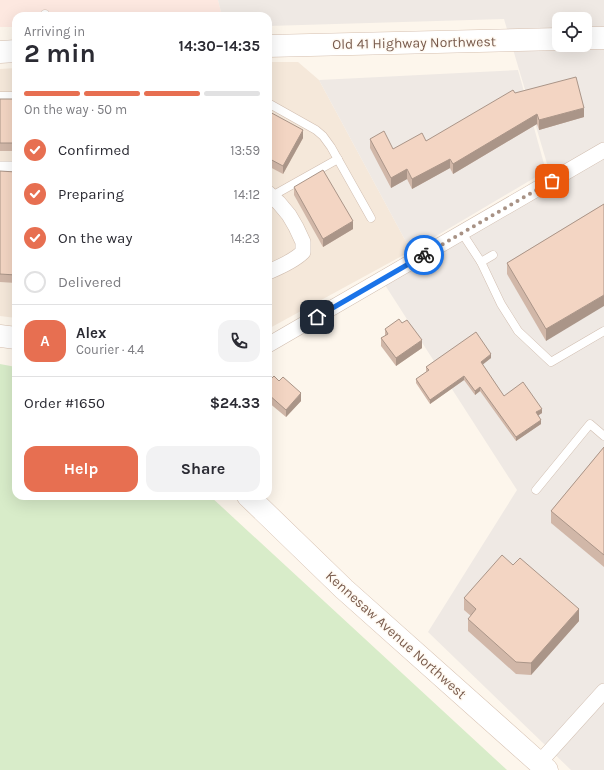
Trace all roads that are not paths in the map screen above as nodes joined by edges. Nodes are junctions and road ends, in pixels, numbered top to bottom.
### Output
1 (592, 38) edge
2 (604, 38) edge
3 (552, 39) edge
4 (272, 46) edge
5 (12, 51) edge
6 (0, 52) edge
7 (0, 96) edge
8 (12, 96) edge
9 (272, 105) edge
10 (604, 150) edge
11 (338, 159) junction
12 (0, 169) edge
13 (12, 169) edge
14 (272, 193) edge
15 (272, 196) edge
16 (371, 218) dead end
17 (462, 233) junction
18 (493, 255) dead end
19 (481, 262) junction
20 (272, 270) edge
21 (604, 331) edge
22 (0, 336) edge
23 (12, 338) edge
24 (272, 343) edge
25 (604, 436) edge
26 (536, 490) dead end
27 (252, 500) edge
28 (604, 690) edge
29 (543, 767) edge

1 - 2 street
3 - 4 street, Old 41 Highway Northwest
5 - 6 street
7 - 8 lane
9 - 11 lane
10 - 17 street
11 - 14 lane
11 - 16 lane
12 - 13 street
15 - 20 street
17 - 19 lane
17 - 24 street
18 - 19 lane
19 - 21 lane
22 - 23 street
25 - 26 lane
27 - 29 street, Kennesaw Avenue Northwest
28 - 29 street

